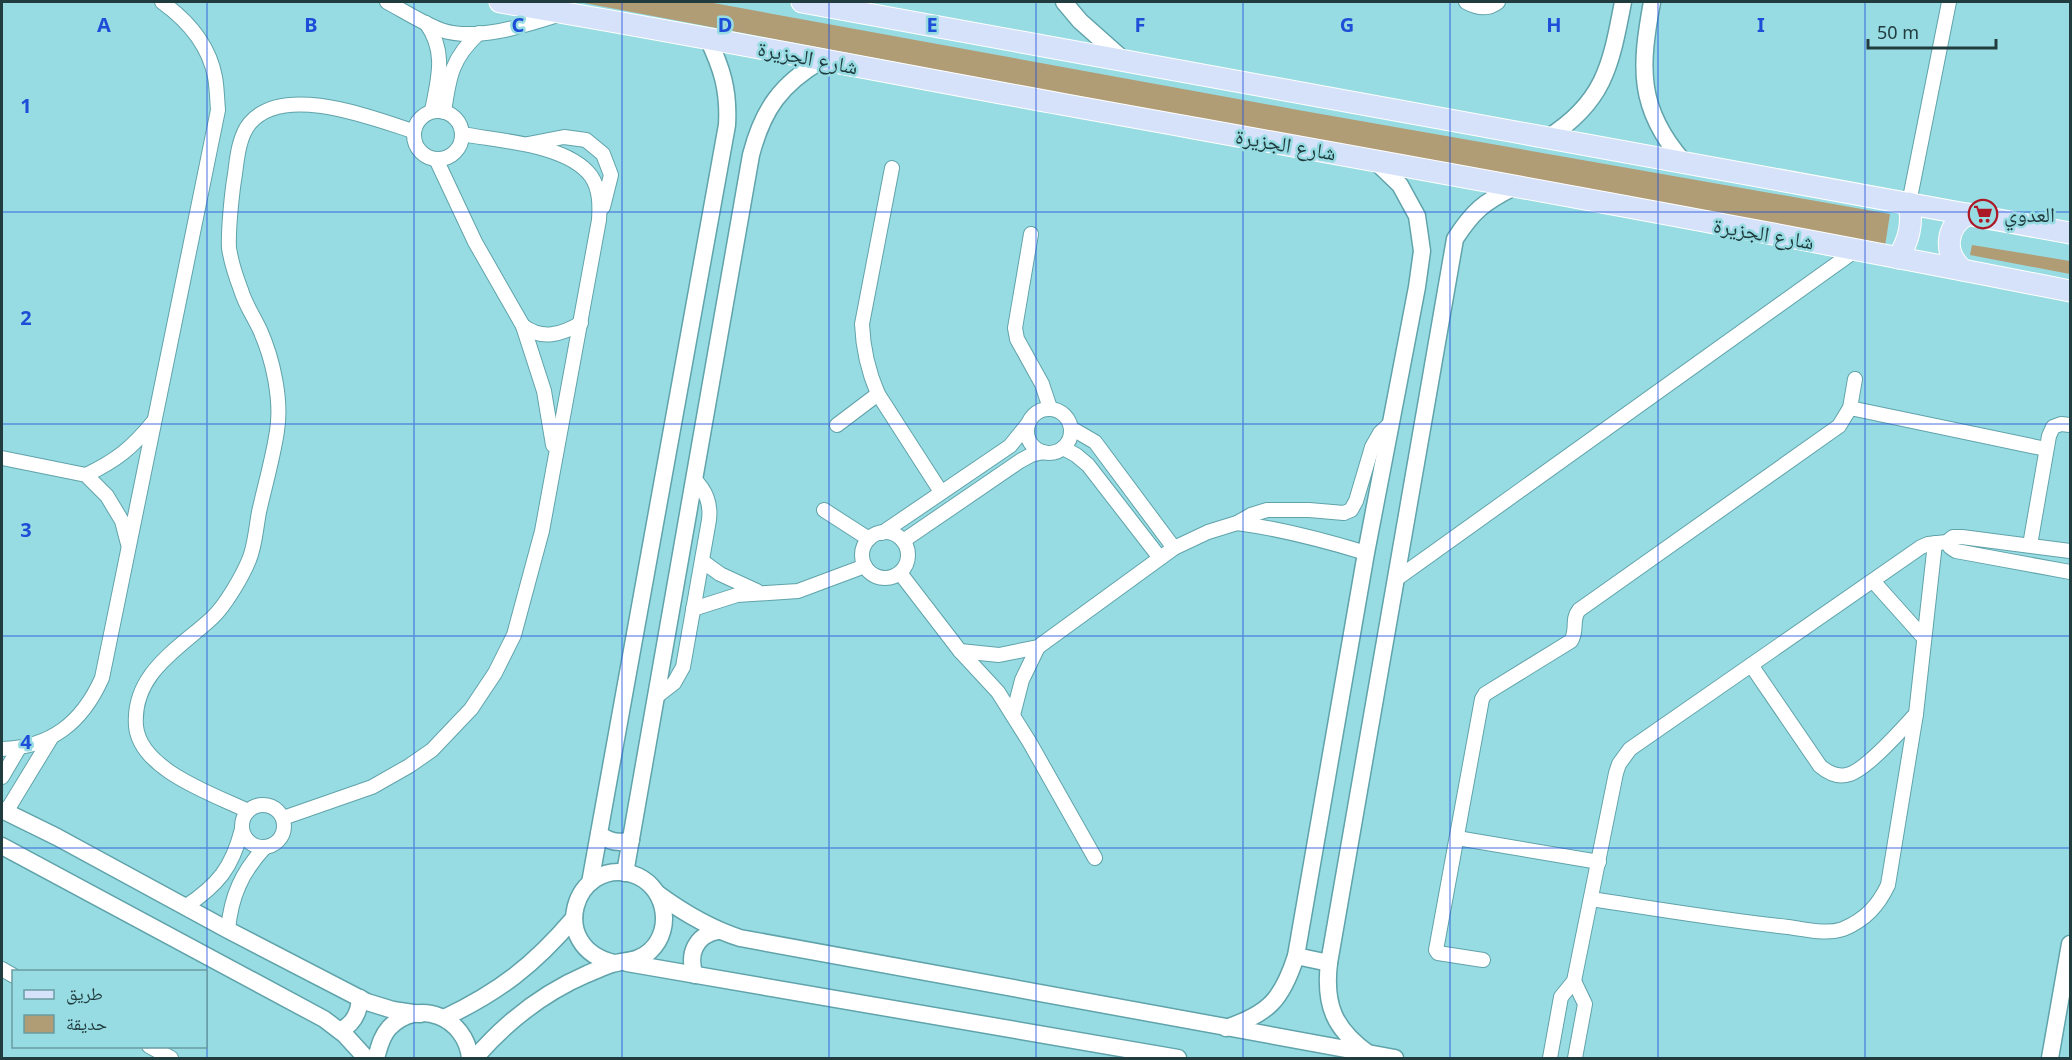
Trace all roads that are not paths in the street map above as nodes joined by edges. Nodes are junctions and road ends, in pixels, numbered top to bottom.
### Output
1 (162, 2) edge
2 (387, 2) edge
3 (500, 2) edge
4 (802, 2) edge
5 (1064, 2) edge
6 (1466, 2) edge
7 (1498, 2) edge
8 (1623, 2) edge
9 (1652, 2) edge
10 (1948, 2) edge
11 (846, 5) edge
12 (567, 13) junction
13 (426, 23) junction
14 (479, 33) junction
15 (707, 37) junction
16 (1616, 38) junction
17 (1644, 44) junction
18 (822, 60) junction
19 (1125, 62) junction
20 (438, 111) junction
21 (413, 131) junction
22 (462, 134) junction
23 (1547, 138) junction
24 (525, 145) junction
25 (722, 149) junction
26 (751, 155) junction
27 (436, 159) junction
28 (1374, 160) junction
29 (1683, 161) junction
30 (892, 168) dead end
31 (1514, 187) junction
32 (1909, 203) junction
33 (1968, 214) junction
34 (599, 220) junction
35 (2070, 233) edge
36 (1031, 234) dead end
37 (1856, 250) junction
38 (1898, 258) junction
39 (1963, 270) junction
40 (1417, 287) junction
41 (2070, 291) edge
42 (1445, 292) junction
43 (580, 323) junction
44 (523, 326) junction
45 (1856, 379) dead end
46 (878, 394) junction
47 (1050, 408) junction
48 (1850, 408) junction
49 (155, 420) junction
50 (1392, 422) junction
51 (1027, 424) junction
52 (837, 425) dead end
53 (2070, 425) edge
54 (1071, 428) junction
55 (1062, 448) junction
56 (2046, 449) junction
57 (1044, 452) junction
58 (2, 458) edge
59 (555, 459) junction
60 (86, 475) junction
61 (694, 479) junction
62 (941, 492) junction
63 (824, 510) dead end
64 (1237, 523) junction
65 (876, 536) junction
66 (903, 541) junction
67 (1941, 542) junction
68 (2030, 545) junction
69 (1174, 548) junction
70 (130, 549) junction
71 (2070, 550) edge
72 (1366, 553) junction
73 (1160, 558) junction
74 (702, 561) junction
75 (865, 566) junction
76 (2070, 572) edge
77 (900, 573) junction
78 (1395, 580) junction
79 (1873, 581) junction
80 (759, 592) junction
81 (693, 609) junction
82 (1924, 638) junction
83 (1038, 647) junction
84 (960, 651) junction
85 (1751, 665) junction
86 (656, 697) junction
87 (1916, 714) junction
88 (1013, 716) junction
89 (51, 738) junction
90 (19, 748) junction
91 (2, 749) edge
92 (2, 777) edge
93 (4, 811) edge
94 (248, 812) junction
95 (283, 818) junction
96 (242, 829) junction
97 (599, 834) junction
98 (1456, 838) junction
99 (631, 840) junction
100 (2, 846) edge
101 (266, 847) junction
102 (1095, 858) dead end
103 (1599, 862) junction
104 (625, 873) junction
105 (590, 883) junction
106 (658, 894) junction
107 (1591, 899) junction
108 (185, 907) junction
109 (574, 918) junction
110 (228, 930) junction
111 (718, 931) junction
112 (2070, 944) edge
113 (1296, 957) junction
114 (1483, 960) dead end
115 (621, 963) junction
116 (1329, 963) junction
117 (695, 975) junction
118 (1574, 981) junction
119 (360, 998) junction
120 (420, 1014) junction
121 (444, 1018) junction
122 (1226, 1028) junction
123 (340, 1031) junction
124 (151, 1048) edge
125 (1369, 1054) junction
126 (171, 1059) edge
127 (366, 1059) edge
128 (376, 1059) edge
129 (470, 1059) edge
130 (475, 1059) edge
131 (1178, 1059) edge
132 (1395, 1059) edge
133 (1550, 1059) edge
134 (1575, 1059) edge
135 (2050, 1059) edge

1 - 49 street
2 - 13 street
3 - 12 main road, شارع الجزيرة
4 - 11 main road
5 - 19 street
6 - 7 street
8 - 16 street
9 - 17 street
10 - 32 street
11 - 19 main road
12 - 14 street
12 - 15 main road, شارع الجزيرة
13 - 14 street
13 - 20 street
14 - 20 street
15 - 18 main road, شارع الجزيرة
15 - 25 street
16 - 17 street
16 - 23 street
17 - 29 street
18 - 26 street
18 - 28 main road, شارع الجزيرة
19 - 23 main road
20 - 21 street
20 - 22 street
21 - 27 street
21 - 94 street
22 - 24 street
22 - 27 street
23 - 29 main road
24 - 34 street
24 - 34 street
25 - 26 street
25 - 97 street
26 - 61 street
27 - 44 street
28 - 31 main road, شارع الجزيرة
28 - 40 street
29 - 32 main road
30 - 46 street
31 - 37 main road, شارع الجزيرة
31 - 42 street
32 - 33 main road
32 - 38 main road
33 - 35 main road
33 - 39 main road
34 - 43 street
36 - 47 street
37 - 38 main road, شارع الجزيرة
37 - 78 street
38 - 39 main road, شارع الجزيرة
39 - 41 main road, شارع الجزيرة
40 - 42 street
40 - 50 street
42 - 78 street
43 - 44 street
43 - 59 street
44 - 59 street
45 - 48 street
46 - 52 street
46 - 62 street
47 - 51 street
47 - 54 street
48 - 56 street
48 - 98 street
49 - 60 street
49 - 70 street
50 - 64 street
50 - 72 street
51 - 57 street
51 - 62 street
53 - 56 street
54 - 55 street
54 - 69 street
55 - 57 street
55 - 73 street
56 - 68 street
57 - 66 street
58 - 60 street
59 - 95 street
60 - 70 street
61 - 74 street
61 - 86 street
62 - 65 street
63 - 65 street
64 - 69 street
64 - 72 street
65 - 66 street
65 - 75 street
66 - 77 street
67 - 68 street
67 - 76 street
67 - 79 street
67 - 82 street
68 - 71 street
69 - 73 street
70 - 89 street
72 - 113 street
73 - 83 street
74 - 80 street
74 - 81 street
75 - 77 street
75 - 80 street
77 - 84 street
78 - 116 street
79 - 82 street
79 - 85 street
80 - 81 street
81 - 86 street
82 - 87 street
83 - 84 street
83 - 88 street
84 - 88 street
85 - 87 street
85 - 103 street
86 - 99 street
87 - 107 street
88 - 102 street
89 - 90 street
89 - 93 street
90 - 91 street
90 - 92 street
93 - 108 street
94 - 95 street
94 - 96 street
95 - 101 street
96 - 101 street
96 - 108 street
97 - 99 street
97 - 105 street
98 - 103 street
98 - 114 street
99 - 104 street
100 - 123 street
101 - 110 street
103 - 107 street
104 - 105 street
104 - 106 street
105 - 109 street
106 - 111 street
106 - 115 street
107 - 118 street
108 - 110 street
109 - 115 street
109 - 121 street
110 - 119 street
111 - 117 street
111 - 122 street
112 - 135 street
113 - 116 street
113 - 122 street
115 - 117 street
115 - 130 street
116 - 125 street
117 - 131 street
118 - 133 street
118 - 134 street
119 - 120 street
119 - 123 street
120 - 121 street
120 - 128 street
121 - 129 street
122 - 125 street
123 - 127 street
124 - 126 street
125 - 132 street

